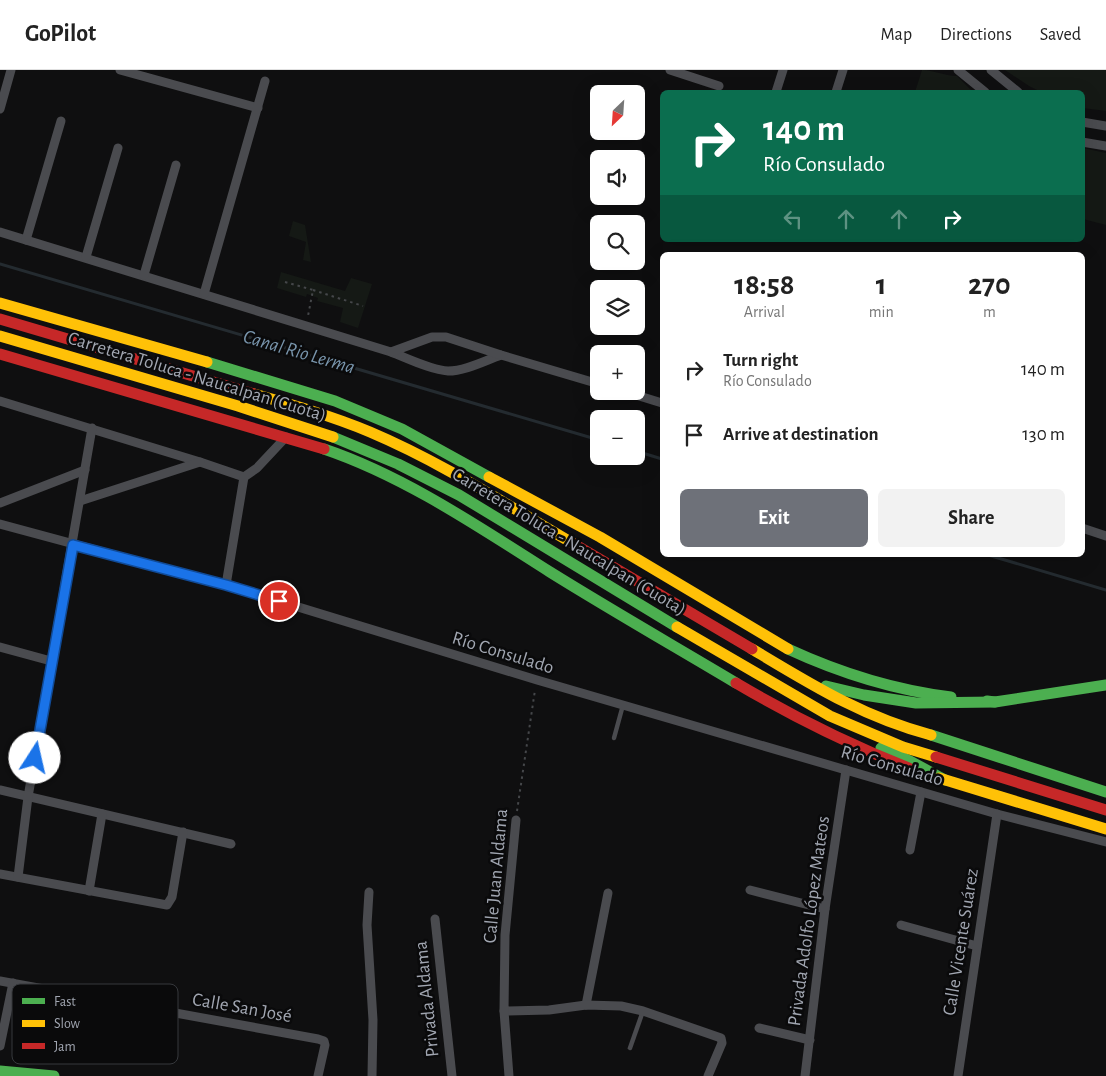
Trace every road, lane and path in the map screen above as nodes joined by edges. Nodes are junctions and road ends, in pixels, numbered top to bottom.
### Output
1 (11, 70) edge
2 (120, 70) edge
3 (670, 70) edge
4 (782, 70) edge
5 (843, 70) edge
6 (950, 70) edge
7 (954, 70) edge
8 (958, 70) edge
9 (991, 70) edge
10 (265, 81) dead end
11 (719, 86) dead end
12 (777, 90) edge
13 (837, 90) edge
14 (983, 90) edge
15 (1016, 90) edge
16 (258, 108) junction
17 (0, 109) edge
18 (61, 120) dead end
19 (1085, 122) edge
20 (1106, 126) edge
21 (1085, 142) edge
22 (1106, 146) edge
23 (118, 148) dead end
24 (176, 165) dead end
25 (0, 232) edge
26 (26, 240) junction
27 (86, 257) junction
28 (144, 275) junction
29 (285, 282) dead end
30 (313, 290) junction
31 (204, 294) junction
32 (0, 303) edge
33 (363, 306) dead end
34 (0, 319) edge
35 (306, 326) junction
36 (0, 336) edge
37 (391, 352) junction
38 (0, 354) edge
39 (501, 355) junction
40 (590, 381) edge
41 (645, 398) edge
42 (0, 401) edge
43 (660, 402) edge
44 (92, 428) junction
45 (286, 437) junction
46 (200, 462) junction
47 (85, 470) junction
48 (244, 477) junction
49 (80, 501) junction
50 (0, 503) edge
51 (0, 524) edge
52 (1085, 529) edge
53 (1106, 536) edge
54 (73, 545) junction
55 (226, 585) junction
56 (0, 647) edge
57 (51, 660) junction
58 (537, 680) junction
59 (809, 682) junction
60 (1106, 685) edge
61 (780, 688) junction
62 (995, 702) junction
63 (623, 706) junction
64 (614, 738) dead end
65 (846, 770) junction
66 (945, 780) junction
67 (0, 790) edge
68 (921, 792) junction
69 (1106, 792) edge
70 (28, 797) junction
71 (1106, 810) edge
72 (102, 814) junction
73 (997, 814) junction
74 (516, 820) joint
75 (1106, 829) edge
76 (183, 832) junction
77 (1106, 842) edge
78 (231, 844) dead end
79 (910, 850) dead end
80 (0, 874) edge
81 (18, 878) junction
82 (750, 890) dead end
83 (89, 891) junction
84 (369, 892) dead end
85 (608, 893) dead end
86 (825, 909) junction
87 (435, 919) dead end
88 (901, 925) dead end
89 (977, 946) junction
90 (0, 981) edge
91 (13, 983) joint
92 (18, 984) edge
93 (12, 988) edge
94 (586, 1005) junction
95 (504, 1011) junction
96 (643, 1011) junction
97 (178, 1013) edge
98 (759, 1028) dead end
99 (810, 1040) junction
100 (0, 1046) edge
101 (630, 1048) dead end
102 (0, 1071) edge
103 (54, 1076) edge
104 (318, 1076) edge
105 (372, 1076) edge
106 (452, 1076) edge
107 (509, 1076) edge
108 (708, 1076) edge
109 (805, 1076) edge
110 (958, 1076) edge

1 - 17 street
2 - 16 street
3 - 11 street
4 - 12 street
5 - 13 street
6 - 7 street
8 - 14 street
9 - 15 street
10 - 16 street
16 - 31 street
18 - 26 street
19 - 20 street
21 - 22 street
23 - 27 street
24 - 28 street
25 - 26 street
26 - 27 street
27 - 28 street
28 - 31 street
29 - 30 path
30 - 33 path
30 - 35 path
31 - 35 street
32 - 62 main road
34 - 59 main road, Carretera Toluca - Naucalpan (Cuota)
35 - 37 street
36 - 61 main road, Carretera Toluca - Naucalpan (Cuota)
37 - 39 street
37 - 39 street
38 - 45 main road
39 - 40 street
41 - 43 street
42 - 44 street
44 - 46 street
44 - 47 street
45 - 48 street
45 - 66 main road
46 - 48 street
46 - 49 street
47 - 49 street
47 - 50 street
48 - 55 street
49 - 54 street
51 - 54 street, Río Consulado
52 - 53 street
54 - 55 street, Río Consulado
54 - 57 street
55 - 58 street, Río Consulado
56 - 57 street
57 - 70 street
58 - 63 street, Río Consulado
58 - 74 path, Calle Juan Aldama
59 - 62 main road
59 - 69 main road, Carretera Toluca - Naucalpan (Cuota)
60 - 62 main road
61 - 66 main road
61 - 71 main road, Carretera Toluca - Naucalpan (Cuota)
63 - 64 lane
63 - 65 street, Río Consulado
65 - 68 street, Río Consulado
65 - 86 street, Privada Adolfo López Mateos
66 - 75 main road
67 - 70 street
68 - 73 street, Río Consulado
68 - 79 street
70 - 72 street
70 - 81 street
72 - 76 street
72 - 83 street
73 - 77 street, Río Consulado
73 - 89 street, Calle Vicente Suárez
74 - 95 street, Calle Juan Aldama
76 - 78 street
76 - 83 street
80 - 81 street
81 - 83 street
82 - 86 street
84 - 105 street
85 - 94 street
86 - 99 street, Privada Adolfo López Mateos
87 - 106 street, Privada Aldama
88 - 89 street
89 - 110 street, Calle Vicente Suárez
90 - 91 street, Calle San José
91 - 92 street, Calle San José
93 - 100 street
94 - 95 street
94 - 96 street
95 - 107 street, Calle Juan Aldama
96 - 101 lane
96 - 108 street
97 - 104 street, Calle San José
98 - 99 street
99 - 109 street, Privada Adolfo López Mateos
102 - 103 main road

